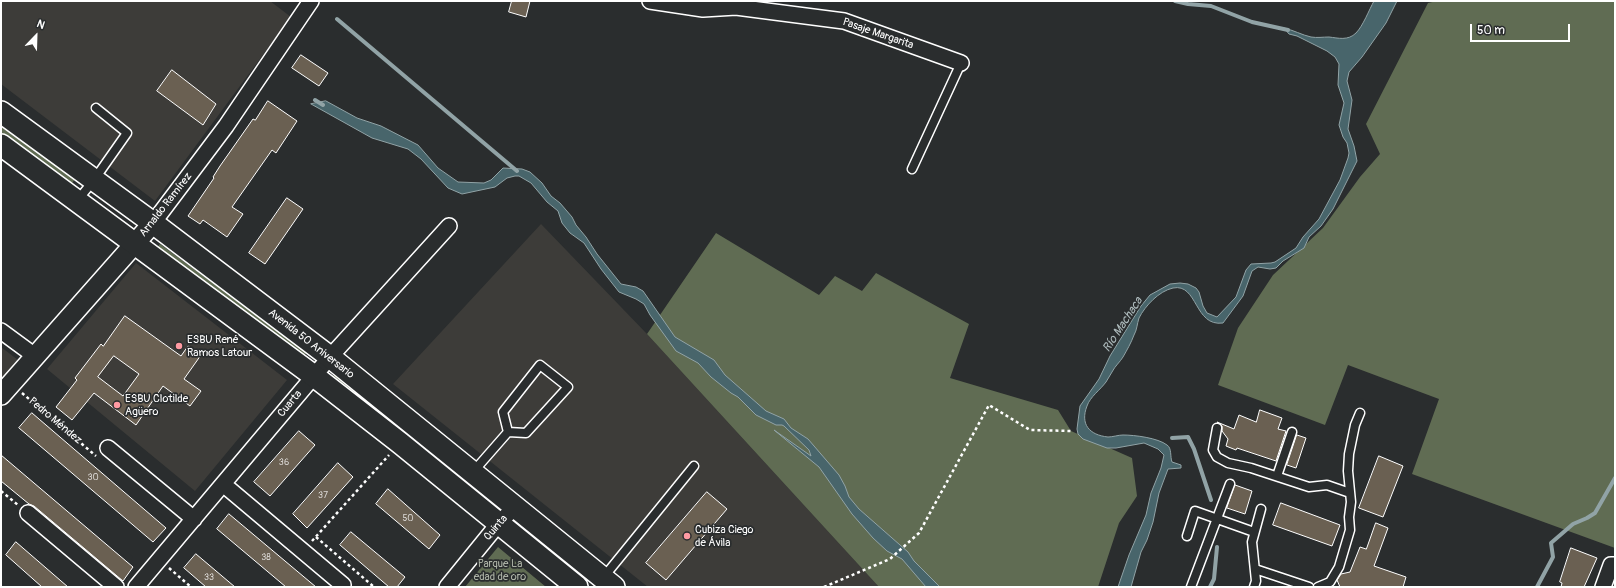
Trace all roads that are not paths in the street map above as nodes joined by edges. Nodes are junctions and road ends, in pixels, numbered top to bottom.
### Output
1 (650, 1) edge
2 (306, 3) edge
3 (737, 4) edge
4 (961, 62) joint
5 (96, 108) dead end
6 (1, 112) edge
7 (1, 145) edge
8 (912, 169) dead end
9 (94, 180) junction
10 (77, 201) junction
11 (153, 223) junction
12 (449, 226) dead end
13 (136, 243) junction
14 (1, 331) edge
15 (35, 356) junction
16 (330, 358) junction
17 (314, 376) junction
18 (6, 389) edge
19 (1360, 413) dead end
20 (1217, 428) dead end
21 (508, 432) junction
22 (1292, 432) dead end
23 (104, 453) road end
24 (694, 466) dead end
25 (473, 473) junction
26 (1277, 476) junction
27 (223, 484) junction
28 (1230, 484) dead end
29 (1350, 493) junction
30 (515, 507) junction
31 (1261, 509) dead end
32 (28, 513) road end
33 (194, 519) junction
34 (1217, 519) junction
35 (499, 523) junction
36 (1254, 532) junction
37 (1187, 536) dead end
38 (1613, 565) edge
39 (1255, 569) junction
40 (604, 584) edge
41 (343, 585) dead end
42 (116, 587) edge
43 (136, 587) edge
44 (447, 587) edge
45 (577, 587) edge
46 (1191, 587) edge
47 (1254, 587) edge
48 (1309, 587) edge
49 (1318, 587) edge
50 (1603, 587) edge

1 - 3 street, Pasaje Margarita
2 - 11 street, Arnaldo Ramírez
3 - 4 street, Pasaje Margarita
4 - 8 lane
5 - 9 lane
6 - 9 main road, Avenida 50 Aniversario
7 - 10 main road, Avenida 50 Aniversario
9 - 10 lane
9 - 11 main road, Avenida 50 Aniversario
10 - 13 main road, Avenida 50 Aniversario
11 - 13 street, Arnaldo Ramírez
11 - 16 main road, Avenida 50 Aniversario
12 - 16 street, Cuarta
13 - 15 street, Arnaldo Ramírez
13 - 17 main road, Avenida 50 Aniversario
14 - 15 street
15 - 18 street, Arnaldo Ramírez
16 - 17 street, Cuarta
16 - 25 main road, Avenida 50 Aniversario
17 - 27 street, Cuarta
17 - 35 main road, Avenida 50 Aniversario
19 - 29 lane
20 - 26 lane
21 - 21 lane
21 - 25 lane
22 - 26 lane
23 - 33 street
24 - 40 lane
25 - 30 main road, Avenida 50 Aniversario
26 - 29 lane
27 - 33 street, Cuarta
27 - 41 street
28 - 34 lane
29 - 49 lane
30 - 35 street, Quinta
30 - 40 main road, Avenida 50 Aniversario
31 - 36 lane
32 - 42 street
33 - 43 street, Cuarta
34 - 36 lane
34 - 37 lane
34 - 46 lane
35 - 44 street, Quinta
35 - 45 main road, Avenida 50 Aniversario
36 - 39 lane
38 - 50 street
39 - 47 lane
39 - 48 lane

